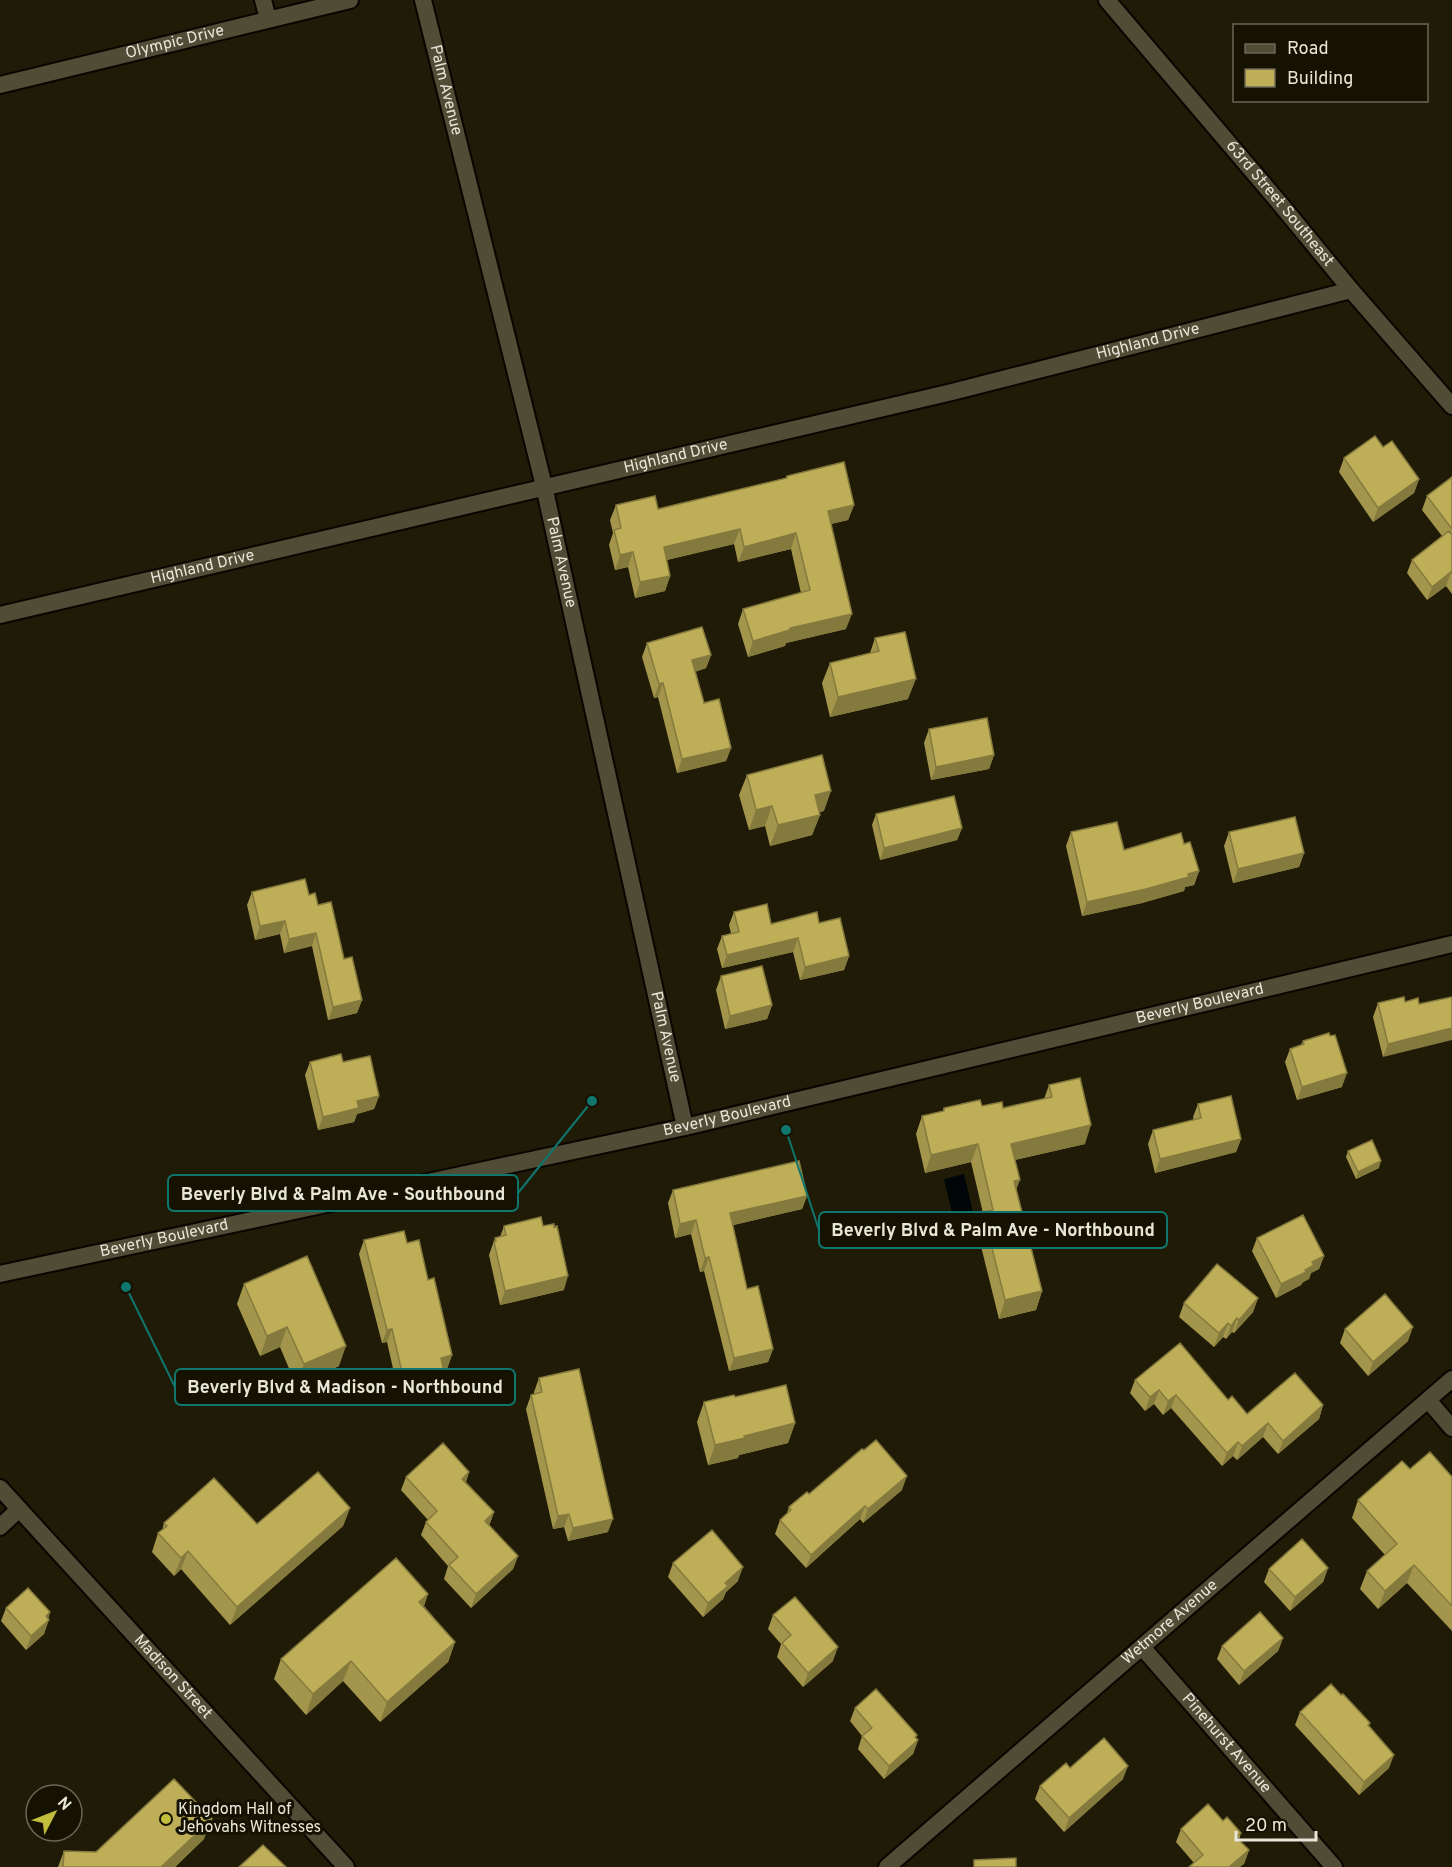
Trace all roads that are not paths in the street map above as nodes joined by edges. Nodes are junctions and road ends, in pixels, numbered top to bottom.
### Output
1 (263, 0) edge
2 (350, 0) edge
3 (423, 0) edge
4 (1107, 0) edge
5 (268, 19) junction
6 (0, 85) edge
7 (1351, 290) junction
8 (1452, 405) edge
9 (544, 486) junction
10 (0, 615) edge
11 (1452, 944) edge
12 (685, 1126) junction
13 (0, 1274) edge
14 (1452, 1378) edge
15 (1428, 1400) junction
16 (1452, 1428) edge
17 (0, 1488) edge
18 (19, 1509) junction
19 (0, 1527) edge
20 (1142, 1647) junction
21 (346, 1867) edge
22 (887, 1867) edge
23 (1334, 1867) edge

1 - 5 street
2 - 5 street, Olympic Drive
3 - 9 street, Palm Avenue
4 - 7 street, 63rd Street Southeast
5 - 6 street, Olympic Drive
7 - 8 street, 63rd Street Southeast
7 - 9 street, Highland Drive
9 - 10 street, Highland Drive
9 - 12 street, Palm Avenue
11 - 12 street, Beverly Boulevard
12 - 13 street, Beverly Boulevard
14 - 15 street, Wetmore Avenue
15 - 16 street
15 - 20 street, Wetmore Avenue
17 - 18 street, Madison Street
18 - 19 street
18 - 21 street, Madison Street
20 - 22 street, Wetmore Avenue
20 - 23 street, Pinehurst Avenue

